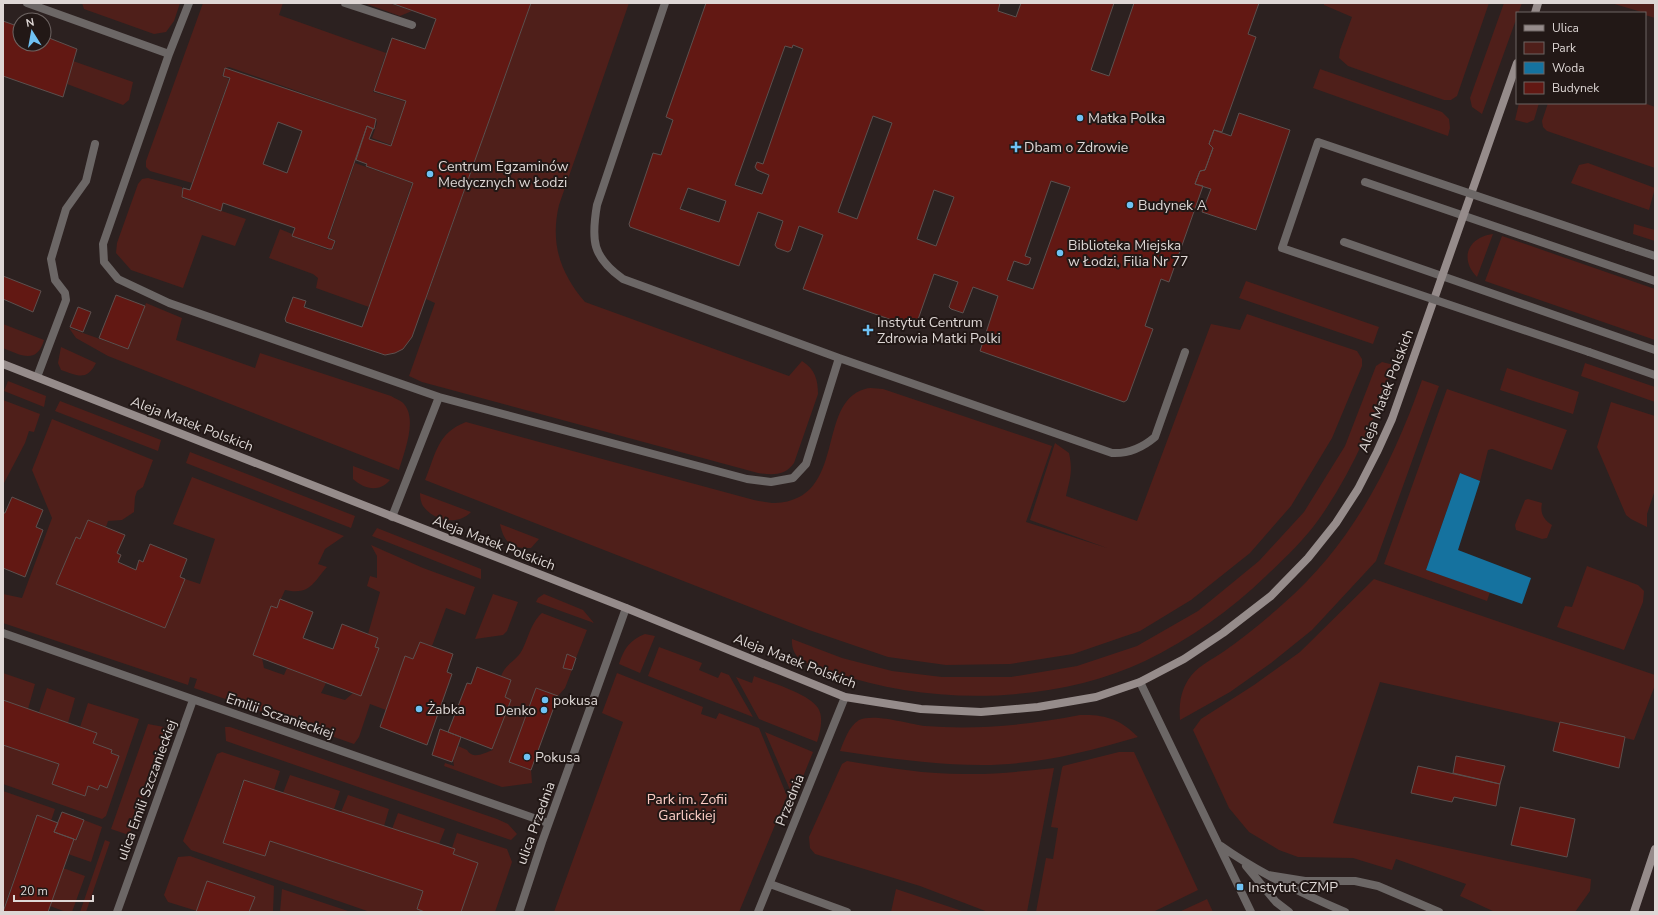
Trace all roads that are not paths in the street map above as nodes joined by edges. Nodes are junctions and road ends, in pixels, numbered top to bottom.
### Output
1 (27, 3) edge
2 (189, 3) edge
3 (345, 3) edge
4 (665, 3) edge
5 (412, 25) dead end
6 (169, 54) junction
7 (1516, 66) edge
8 (95, 144) dead end
9 (1365, 182) dead end
10 (1463, 215) junction
11 (1344, 242) dead end
12 (1655, 256) edge
13 (1442, 276) junction
14 (1655, 281) edge
15 (1655, 350) edge
16 (1185, 352) dead end
17 (839, 358) junction
18 (3, 364) edge
19 (1655, 375) edge
20 (37, 377) junction
21 (439, 397) junction
22 (392, 517) junction
23 (626, 608) junction
24 (3, 633) edge
25 (1140, 682) junction
26 (845, 697) junction
27 (193, 700) junction
28 (548, 823) junction
29 (1220, 845) junction
30 (1655, 849) edge
31 (1243, 861) junction
32 (1268, 875) junction
33 (770, 884) junction
34 (117, 912) edge
35 (520, 912) edge
36 (758, 912) edge
37 (847, 912) edge
38 (1251, 912) edge
39 (1289, 912) edge
40 (1345, 912) edge
41 (1439, 912) edge
42 (1634, 912) edge

1 - 6 street
2 - 6 street
3 - 5 street
4 - 17 street
6 - 21 street
7 - 10 street, Aleja Matek Polskich
8 - 20 street
9 - 10 street
10 - 13 street, Aleja Matek Polskich
10 - 14 street
11 - 13 street
12 - 19 street, bridge
13 - 15 street
13 - 25 street, Aleja Matek Polskich
16 - 17 street
17 - 21 street
18 - 20 street, Aleja Matek Polskich
20 - 22 street, Aleja Matek Polskich
21 - 22 street
22 - 23 street, Aleja Matek Polskich
23 - 26 street, Aleja Matek Polskich
23 - 28 street, ulica Przednia
24 - 27 street, Emilii Sczanieckiej
25 - 26 street, Aleja Matek Polskich
25 - 29 street
26 - 33 street, Przednia
27 - 28 street, Emilii Sczanieckiej
27 - 34 street, ulica Emili Szczanieckiej
28 - 35 street, ulica Przednia
29 - 31 street
29 - 38 street
30 - 42 street
31 - 32 street
31 - 39 street
32 - 40 street
32 - 41 street
33 - 36 street, Przednia
33 - 37 street

